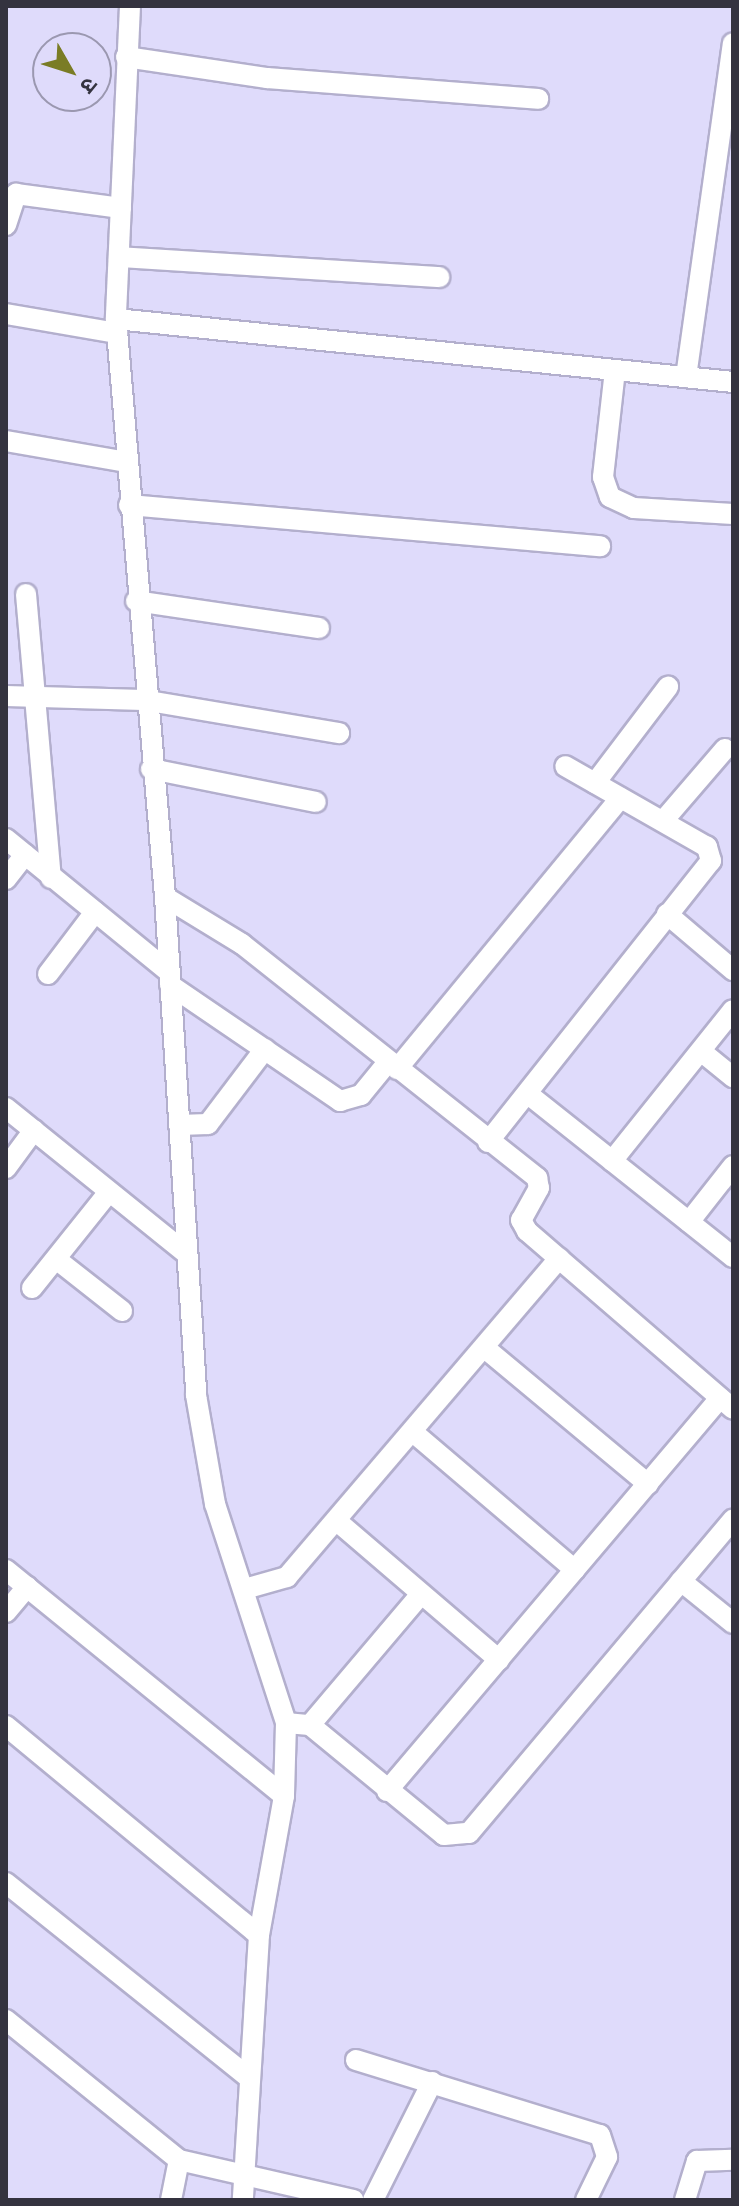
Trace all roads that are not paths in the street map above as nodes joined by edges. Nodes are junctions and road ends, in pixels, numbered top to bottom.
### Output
1 (130, 6) edge
2 (733, 43) edge
3 (126, 57) junction
4 (538, 99) dead end
5 (121, 208) junction
6 (6, 225) edge
7 (119, 257) junction
8 (439, 277) dead end
9 (6, 314) edge
10 (117, 326) junction
11 (615, 370) junction
12 (686, 377) junction
13 (733, 382) edge
14 (6, 441) edge
15 (126, 462) junction
16 (129, 505) junction
17 (733, 514) edge
18 (600, 546) dead end
19 (26, 594) dead end
20 (136, 601) junction
21 (319, 628) dead end
22 (668, 687) dead end
23 (6, 696) edge
24 (35, 696) junction
25 (143, 700) junction
26 (339, 733) dead end
27 (725, 749) dead end
28 (565, 766) dead end
29 (151, 769) junction
30 (595, 783) junction
31 (620, 798) junction
32 (316, 802) dead end
33 (663, 821) junction
34 (6, 839) edge
35 (25, 855) junction
36 (51, 878) junction
37 (6, 879) edge
38 (165, 897) junction
39 (95, 912) junction
40 (667, 914) junction
41 (733, 970) edge
42 (48, 974) dead end
43 (170, 978) junction
44 (733, 1010) edge
45 (265, 1049) junction
46 (702, 1052) junction
47 (393, 1066) junction
48 (733, 1077) edge
49 (528, 1094) junction
50 (6, 1108) edge
51 (179, 1125) junction
52 (34, 1130) junction
53 (488, 1142) junction
54 (612, 1161) junction
55 (733, 1166) edge
56 (6, 1168) edge
57 (109, 1192) junction
58 (689, 1222) junction
59 (186, 1253) junction
60 (733, 1257) edge
61 (559, 1258) junction
62 (56, 1259) junction
63 (32, 1288) dead end
64 (122, 1311) dead end
65 (486, 1349) junction
66 (727, 1404) edge
67 (414, 1433) junction
68 (648, 1484) junction
69 (733, 1519) edge
70 (338, 1522) junction
71 (6, 1570) edge
72 (575, 1570) junction
73 (681, 1581) junction
74 (27, 1587) junction
75 (245, 1589) junction
76 (421, 1594) junction
77 (6, 1612) edge
78 (733, 1623) edge
79 (499, 1660) junction
80 (286, 1723) junction
81 (310, 1725) junction
82 (6, 1726) edge
83 (387, 1791) junction
84 (284, 1796) junction
85 (6, 1883) edge
86 (259, 1935) junction
87 (6, 2020) edge
88 (356, 2060) dead end
89 (248, 2077) junction
90 (432, 2082) junction
91 (179, 2160) junction
92 (733, 2160) edge
93 (244, 2175) junction
94 (171, 2200) edge
95 (243, 2200) edge
96 (353, 2200) edge
97 (373, 2200) edge
98 (586, 2200) edge
99 (685, 2200) edge

1 - 3 street
2 - 12 street
3 - 4 street
3 - 5 street
5 - 6 street
5 - 7 street
7 - 8 street
7 - 10 street
9 - 10 street
10 - 11 street
10 - 15 street
11 - 12 street
11 - 17 street
12 - 13 street
14 - 15 street
15 - 16 street
16 - 18 street
16 - 20 street
19 - 24 street
20 - 21 street
20 - 25 street
22 - 30 street
23 - 24 street
24 - 25 street
24 - 36 street
25 - 26 street
25 - 29 street
27 - 33 street
28 - 30 street
29 - 32 street
29 - 38 street
30 - 31 street
31 - 33 street
31 - 47 street
33 - 40 street
34 - 35 street
35 - 36 street
35 - 37 street
36 - 39 street
38 - 43 street
38 - 47 street
39 - 42 street
39 - 43 street
40 - 41 street
40 - 49 street
43 - 45 street
43 - 51 street
44 - 46 street
45 - 47 street
45 - 51 street
46 - 48 street
46 - 54 street
47 - 53 street
49 - 53 street
49 - 54 street
50 - 52 street
51 - 59 street
52 - 56 street
52 - 57 street
53 - 61 street
54 - 58 street
55 - 58 street
57 - 59 street
57 - 62 street
58 - 60 street
59 - 75 street
61 - 65 street
61 - 66 street
62 - 63 street
62 - 64 street
65 - 67 street
65 - 68 street
66 - 68 street
67 - 70 street
67 - 72 street
68 - 72 street
69 - 73 street
70 - 75 street
70 - 76 street
71 - 74 street
72 - 79 street
73 - 78 street
73 - 83 street
74 - 77 street
74 - 84 street
75 - 80 street
76 - 79 street
76 - 81 street
79 - 83 street
80 - 81 street
80 - 84 street
81 - 83 street
82 - 86 street
84 - 86 street
85 - 89 street
86 - 89 street
87 - 91 street
88 - 90 street
89 - 93 street
90 - 97 street
90 - 98 street
91 - 93 street
91 - 94 street
92 - 99 street
93 - 95 street
93 - 96 street

